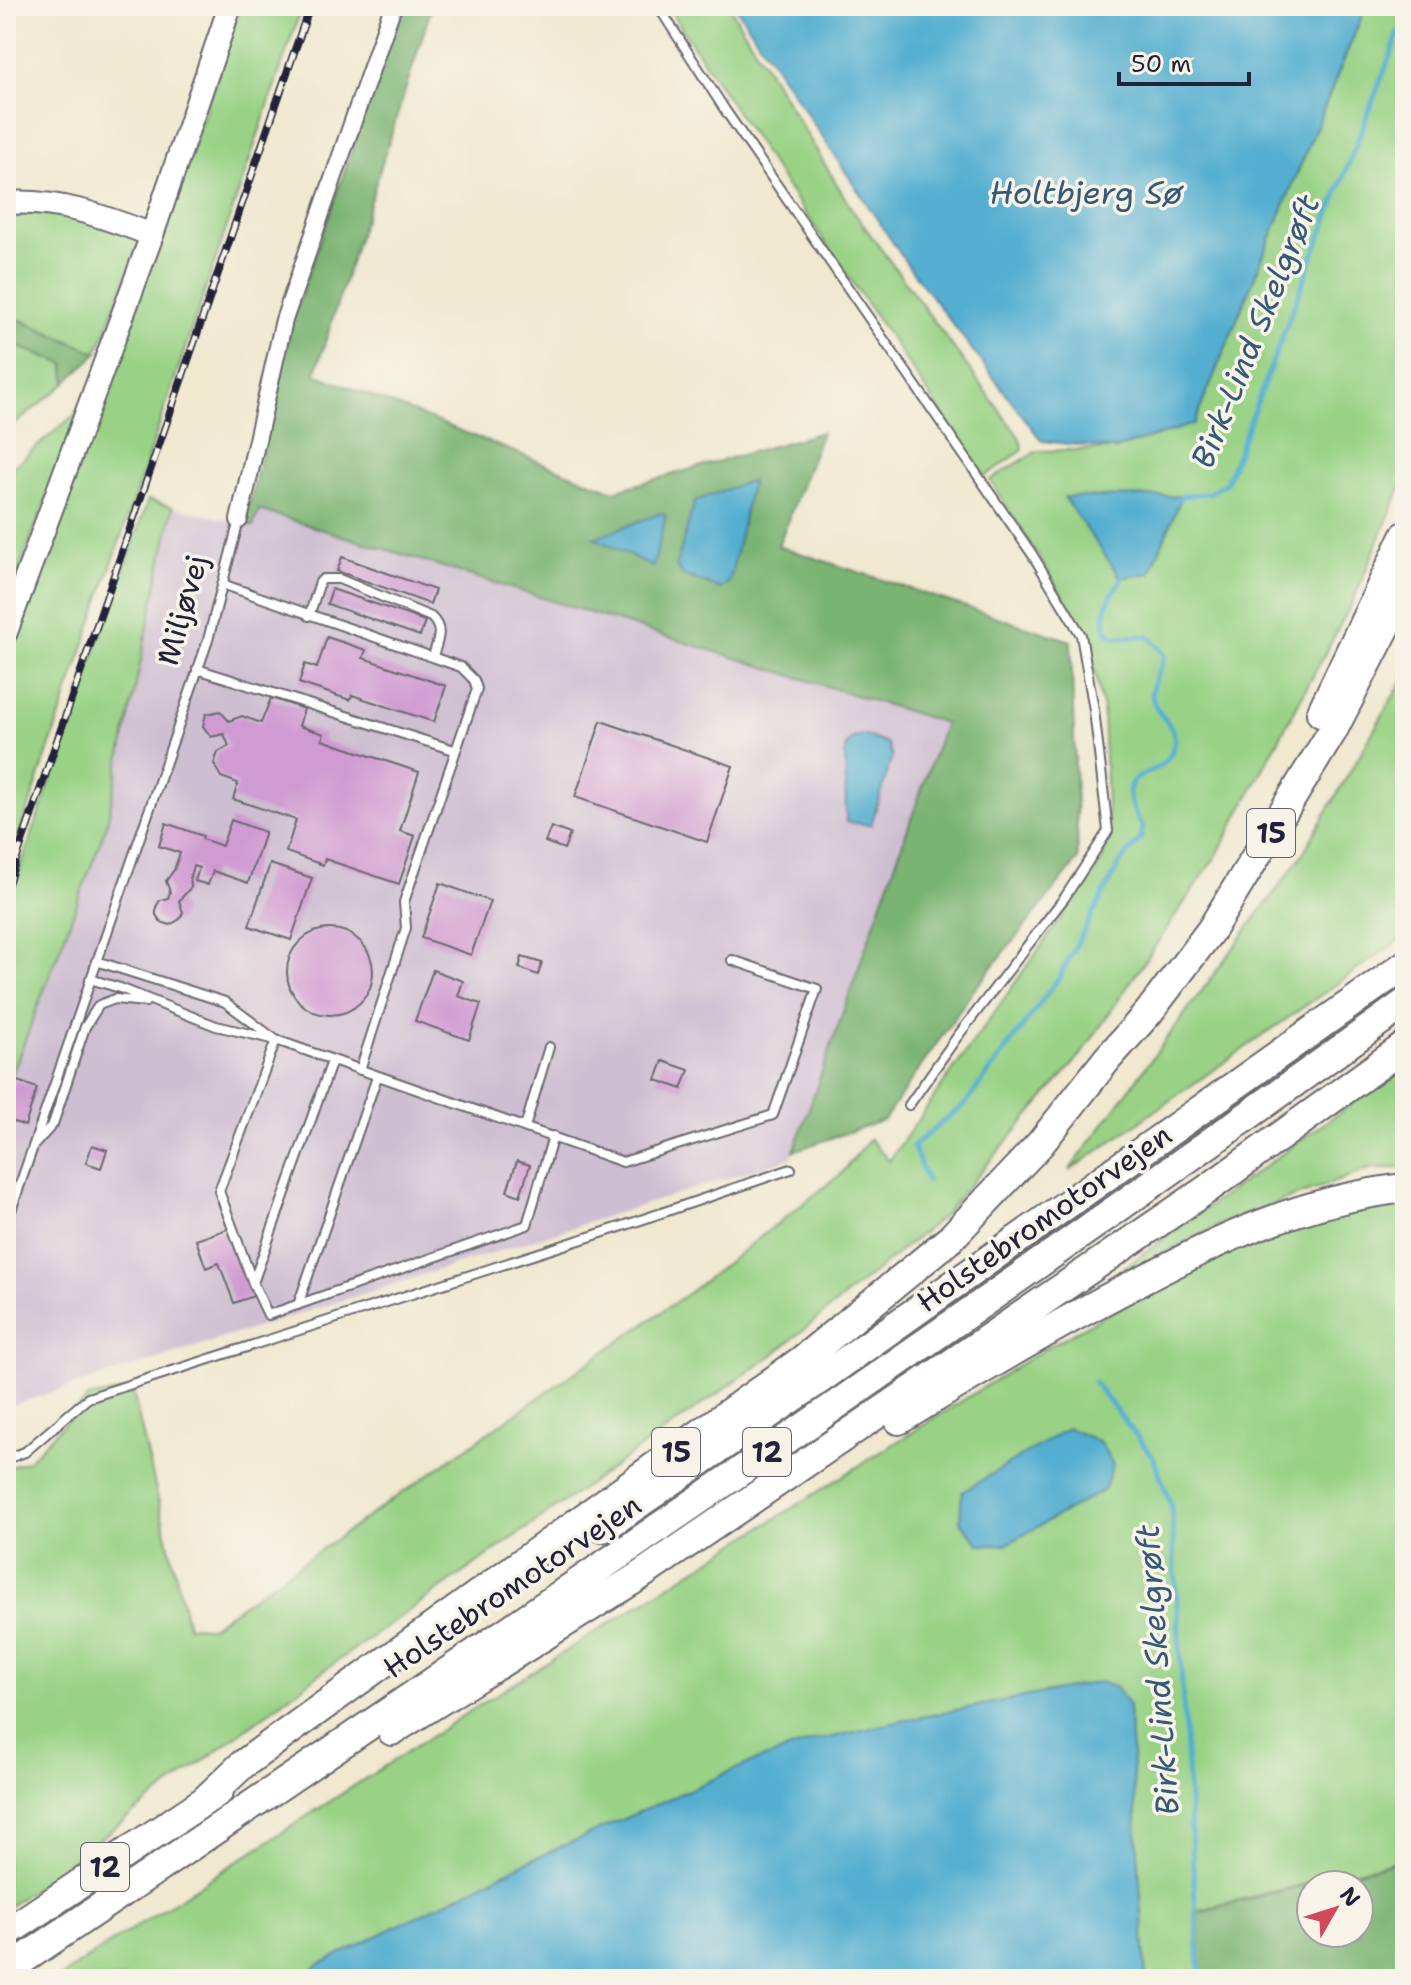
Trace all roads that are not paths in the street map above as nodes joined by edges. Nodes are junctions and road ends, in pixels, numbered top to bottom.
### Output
1 (230, 6) edge
2 (393, 6) edge
3 (658, 6) edge
4 (6, 203) edge
5 (152, 235) junction
6 (239, 520) joint
7 (1405, 536) edge
8 (222, 584) junction
9 (1405, 590) edge
10 (309, 616) junction
11 (6, 632) edge
12 (433, 656) junction
13 (197, 669) junction
14 (454, 750) junction
15 (732, 960) dead end
16 (96, 961) junction
17 (1405, 965) edge
18 (90, 979) junction
19 (157, 1003) junction
20 (1405, 1003) edge
21 (276, 1040) junction
22 (1405, 1046) edge
23 (549, 1047) dead end
24 (1108, 1058) junction
25 (332, 1061) junction
26 (360, 1070) junction
27 (377, 1077) junction
28 (909, 1105) dead end
29 (525, 1127) junction
30 (553, 1136) junction
31 (32, 1148) junction
32 (791, 1169) dead end
33 (1405, 1188) edge
34 (6, 1225) edge
35 (253, 1283) junction
36 (298, 1305) junction
37 (6, 1459) edge
38 (638, 1577) junction
39 (204, 1801) junction
40 (123, 1892) junction
41 (6, 1933) edge
42 (6, 1971) edge

1 - 5 street
2 - 6 street, Miljøvej
3 - 28 lane
4 - 5 street
5 - 11 street
6 - 8 lane, Miljøvej
7 - 24 highway
8 - 10 lane
8 - 13 lane, Miljøvej
9 - 24 highway, 15
10 - 12 lane
10 - 12 lane
12 - 14 lane
13 - 14 lane
13 - 16 lane, Miljøvej
14 - 26 lane
15 - 30 lane
16 - 18 lane, Miljøvej
16 - 21 lane
17 - 39 highway, Holstebromotorvejen / 12
18 - 19 lane
18 - 31 lane, Miljøvej
19 - 21 lane
19 - 31 lane
20 - 40 highway, Holstebromotorvejen / 12
21 - 25 lane
21 - 35 lane
22 - 38 highway
23 - 29 lane
24 - 39 highway, 15
25 - 26 lane
25 - 35 lane
26 - 27 lane
27 - 29 lane
27 - 36 lane
29 - 30 lane
30 - 36 lane
31 - 34 lane, Miljøvej
32 - 37 lane
33 - 38 highway
35 - 36 lane
38 - 40 highway
39 - 41 highway, Holstebromotorvejen / 12
40 - 42 highway, Holstebromotorvejen / 12

